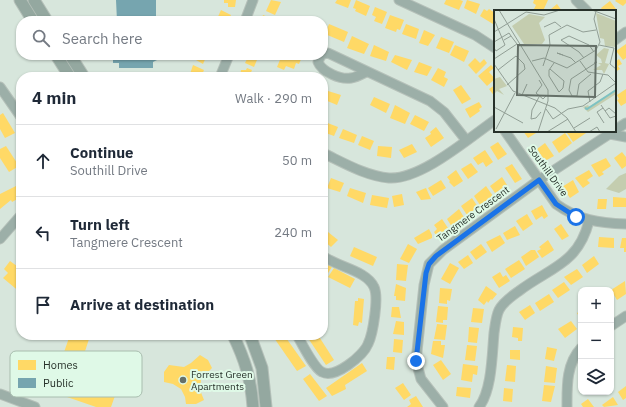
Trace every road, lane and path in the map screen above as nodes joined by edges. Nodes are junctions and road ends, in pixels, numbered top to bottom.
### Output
1 (20, 0) edge
2 (34, 0) edge
3 (253, 0) edge
4 (399, 0) edge
5 (576, 0) edge
6 (586, 10) edge
7 (30, 16) edge
8 (44, 16) edge
9 (247, 16) edge
10 (626, 32) edge
11 (616, 39) edge
12 (494, 47) edge
13 (328, 53) edge
14 (59, 60) edge
15 (73, 60) edge
16 (227, 60) edge
17 (319, 60) edge
18 (67, 72) edge
19 (81, 72) edge
20 (222, 72) edge
21 (328, 72) edge
22 (328, 72) edge
23 (366, 72) junction
24 (0, 87) edge
25 (16, 110) edge
26 (494, 121) edge
27 (626, 122) edge
28 (616, 130) edge
29 (506, 132) edge
30 (613, 132) edge
31 (626, 137) edge
32 (466, 140) junction
33 (328, 155) edge
34 (539, 180) junction
35 (16, 221) edge
36 (589, 221) junction
37 (626, 224) edge
38 (0, 239) edge
39 (328, 260) edge
40 (626, 316) edge
41 (614, 324) edge
42 (235, 340) edge
43 (252, 340) edge
44 (299, 340) edge
45 (578, 352) edge
46 (0, 394) edge
47 (35, 407) edge
48 (253, 407) edge
49 (266, 407) edge
50 (443, 407) edge
51 (479, 407) edge
52 (567, 407) edge

1 - 7 main road
2 - 8 main road
3 - 9 street
4 - 12 street
5 - 6 street
10 - 11 street
13 - 23 street
14 - 18 main road
15 - 19 main road
16 - 20 street
17 - 21 street
22 - 23 street
23 - 32 street
24 - 25 street
26 - 32 street
27 - 28 street, Tangmere Crescent
29 - 34 street, Southill Drive
30 - 31 street
30 - 34 street, Tangmere Crescent
32 - 33 street
34 - 36 street, Southill Drive
34 - 50 street, Tangmere Crescent
35 - 38 street
36 - 37 street, Southill Drive
36 - 51 street
39 - 44 street
40 - 41 street
42 - 48 main road
43 - 49 main road
45 - 52 street
46 - 47 street

